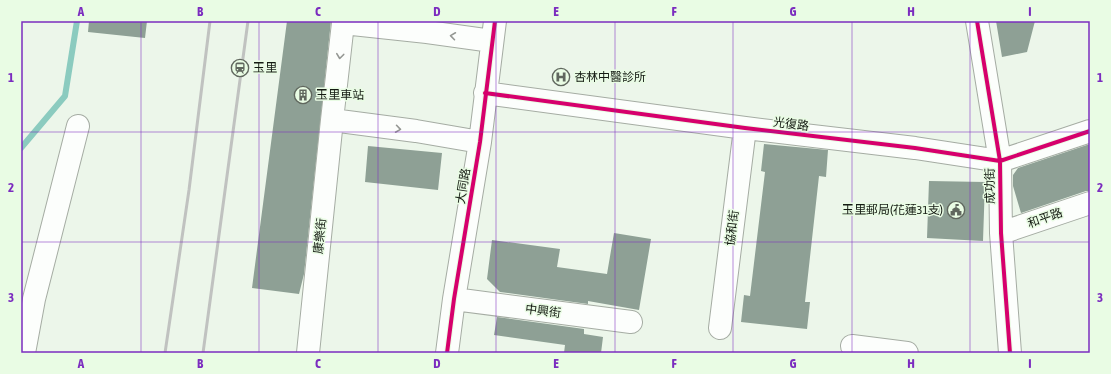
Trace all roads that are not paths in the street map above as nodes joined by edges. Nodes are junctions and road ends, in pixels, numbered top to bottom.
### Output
1 (977, 21) edge
2 (343, 22) edge
3 (494, 31) edge
4 (485, 93) junction
5 (332, 120) junction
6 (78, 126) dead end
7 (745, 128) junction
8 (1090, 131) edge
9 (480, 142) junction
10 (1000, 161) junction
11 (1090, 203) edge
12 (1001, 233) junction
13 (454, 300) junction
14 (631, 322) dead end
15 (720, 328) dead end
16 (852, 346) dead end
17 (24, 353) edge
18 (308, 353) edge
19 (447, 353) edge
20 (907, 353) edge
21 (1010, 353) edge

1 - 10 street, 成功街
3 -> 2 street
2 -> 5 street, 康樂街
3 - 4 street, 大同路
4 - 7 street, 光復路
4 - 9 street, 大同路
5 -> 9 street
5 - 18 street, 康樂街
6 - 17 street
7 - 10 street, 光復路
7 - 15 street, 協和街
8 - 10 street, 光復路
9 - 13 street, 大同路
10 - 12 street, 成功街
11 - 12 street, 和平路
12 - 21 street, 成功街
13 - 14 street, 中興街
13 - 19 street, 大同路
16 - 20 street

